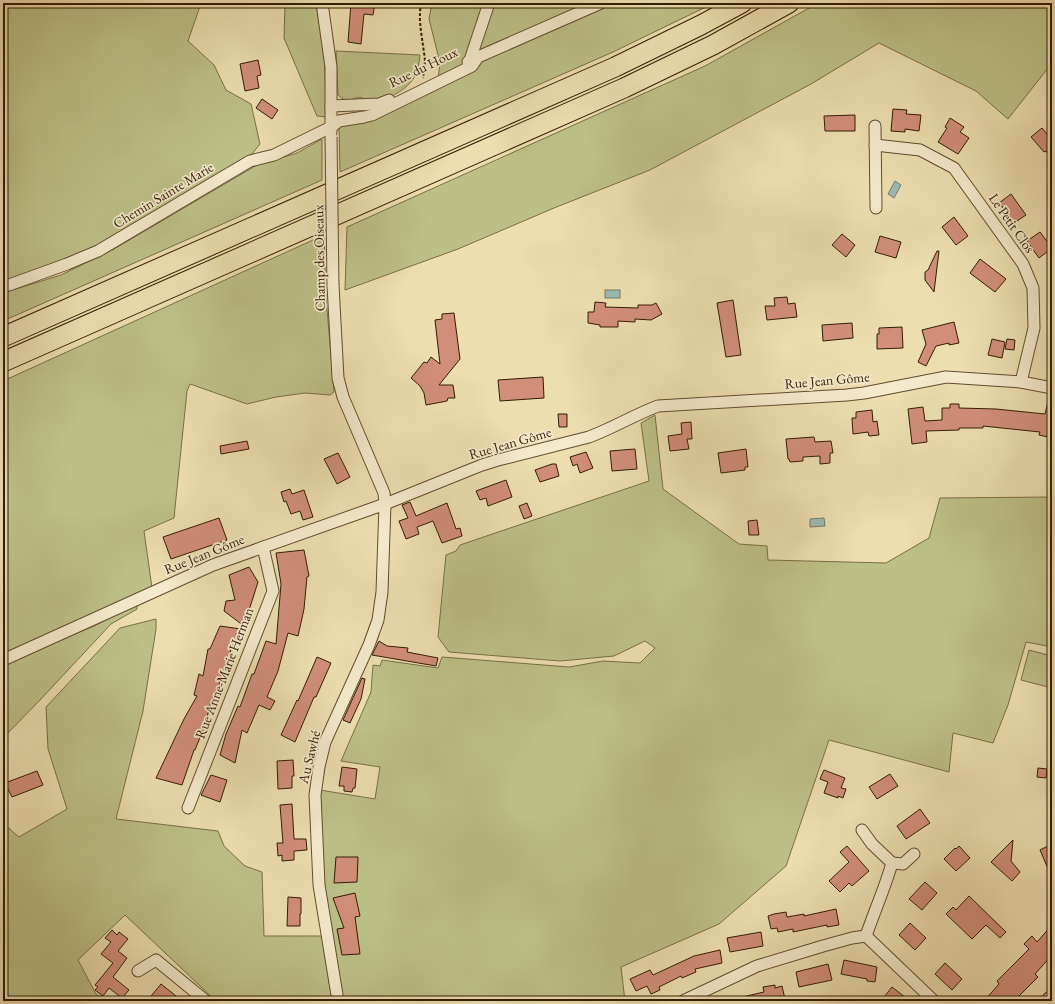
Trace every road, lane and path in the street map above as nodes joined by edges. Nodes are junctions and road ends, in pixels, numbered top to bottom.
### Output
1 (322, 3) edge
2 (421, 3) edge
3 (489, 3) edge
4 (601, 3) edge
5 (742, 3) edge
6 (789, 3) edge
7 (423, 85) junction
8 (331, 106) junction
9 (875, 126) dead end
10 (331, 132) junction
11 (875, 145) junction
12 (876, 208) dead end
13 (9, 285) dead end
14 (3, 337) edge
15 (3, 362) edge
16 (1021, 382) junction
17 (1052, 388) edge
18 (385, 504) junction
19 (263, 547) junction
20 (3, 660) edge
21 (188, 808) dead end
22 (862, 830) dead end
23 (914, 854) dead end
24 (892, 863) junction
25 (866, 936) junction
26 (138, 971) dead end
27 (1052, 998) edge
28 (206, 1001) edge
29 (338, 1001) edge
30 (682, 1001) edge
31 (934, 1001) edge
32 (1049, 1001) edge

1 - 8 street, Champ des Oiseaux
2 - 7 path
3 - 7 street, Rue du Houx
4 - 10 street, Chemin Sainte Marie
5 - 14 highway
6 - 15 highway
7 - 8 street, Rue du Houx
8 - 10 street, Champ des Oiseaux
9 - 11 street
10 - 13 street, Chemin Sainte Marie
10 - 18 street, Champ des Oiseaux, bridge
11 - 12 street
11 - 16 street, Le Petit Clos
16 - 17 street, Rue Jean Gôme
16 - 18 street, Rue Jean Gôme
18 - 19 street, Rue Jean Gôme
18 - 29 street, Au Sawhé
19 - 20 street, Rue Jean Gôme
19 - 21 street, Rue Anne-Marie Herman
22 - 24 street
23 - 24 street
24 - 25 street
25 - 30 street
25 - 31 street
26 - 28 street
27 - 32 main road

